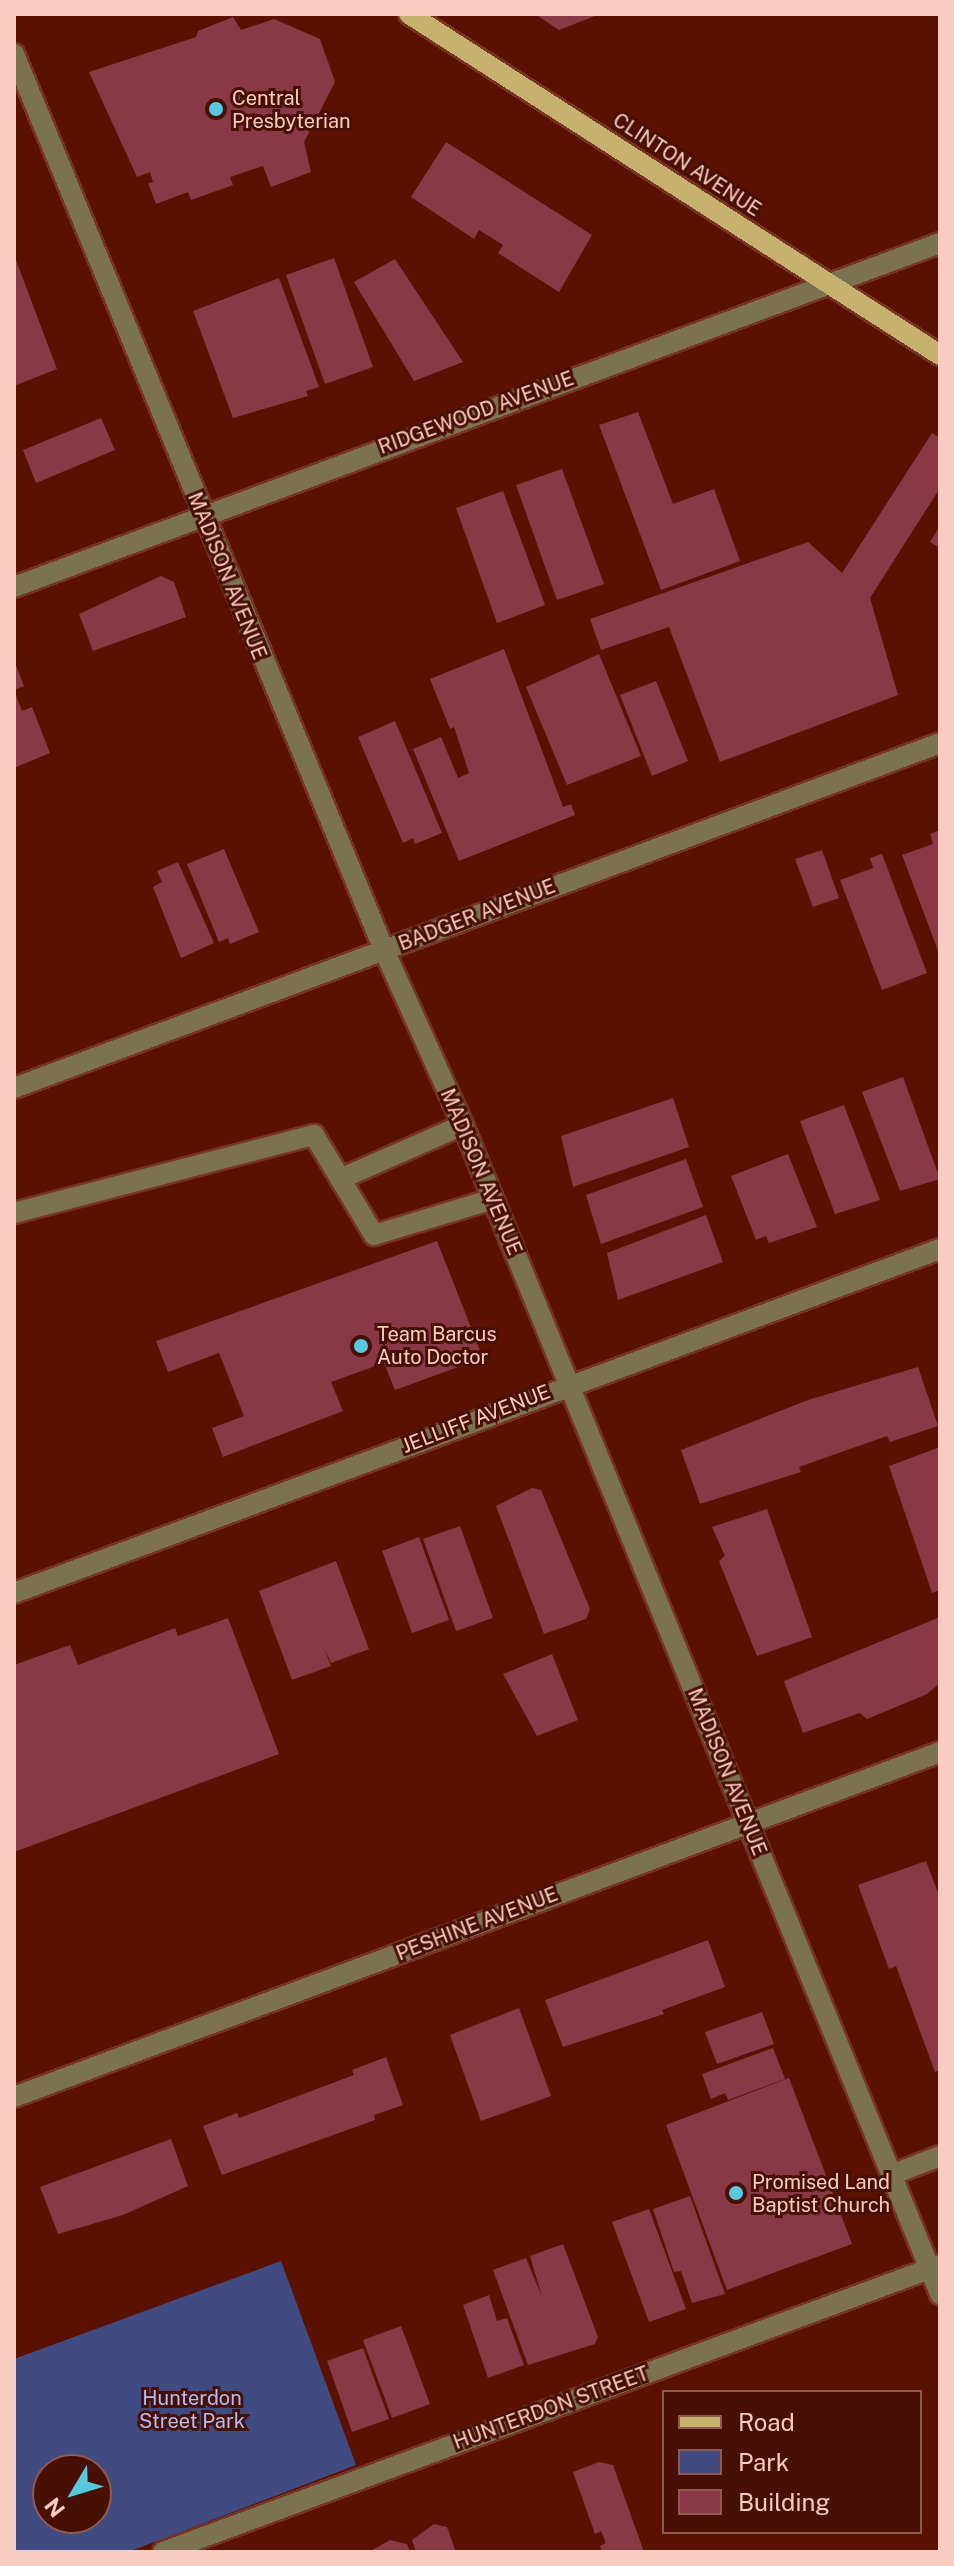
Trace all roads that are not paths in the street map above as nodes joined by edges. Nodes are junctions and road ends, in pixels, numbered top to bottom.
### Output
1 (409, 14) edge
2 (14, 54) edge
3 (940, 243) edge
4 (830, 284) junction
5 (940, 355) edge
6 (202, 515) junction
7 (14, 587) edge
8 (940, 743) edge
9 (384, 950) junction
10 (14, 1088) edge
11 (463, 1125) junction
12 (340, 1179) junction
13 (493, 1199) junction
14 (14, 1213) edge
15 (940, 1249) edge
16 (568, 1384) junction
17 (14, 1593) edge
18 (940, 1752) edge
19 (748, 1822) junction
20 (14, 2097) edge
21 (940, 2156) edge
22 (891, 2175) junction
23 (935, 2267) edge
24 (940, 2294) edge
25 (163, 2552) edge

1 - 4 main road, CLINTON AVENUE
2 - 6 street, MADISON AVENUE
3 - 4 street, RIDGEWOOD AVENUE
4 - 5 main road, CLINTON AVENUE
4 - 6 street, RIDGEWOOD AVENUE
6 - 7 street, RIDGEWOOD AVENUE
6 - 9 street, MADISON AVENUE
8 - 9 street, BADGER AVENUE
9 - 10 street, BADGER AVENUE
9 - 11 street, MADISON AVENUE
11 - 12 street
11 - 13 street, MADISON AVENUE
12 - 13 street
12 - 14 street
13 - 16 street, MADISON AVENUE
15 - 16 street, JELLIFF AVENUE
16 - 17 street, JELLIFF AVENUE
16 - 19 street, MADISON AVENUE
18 - 19 street, PESHINE AVENUE
19 - 20 street, PESHINE AVENUE
19 - 22 street, MADISON AVENUE
21 - 22 street
22 - 23 street, MADISON AVENUE
23 - 24 street, MADISON AVENUE
23 - 25 street, HUNTERDON STREET

